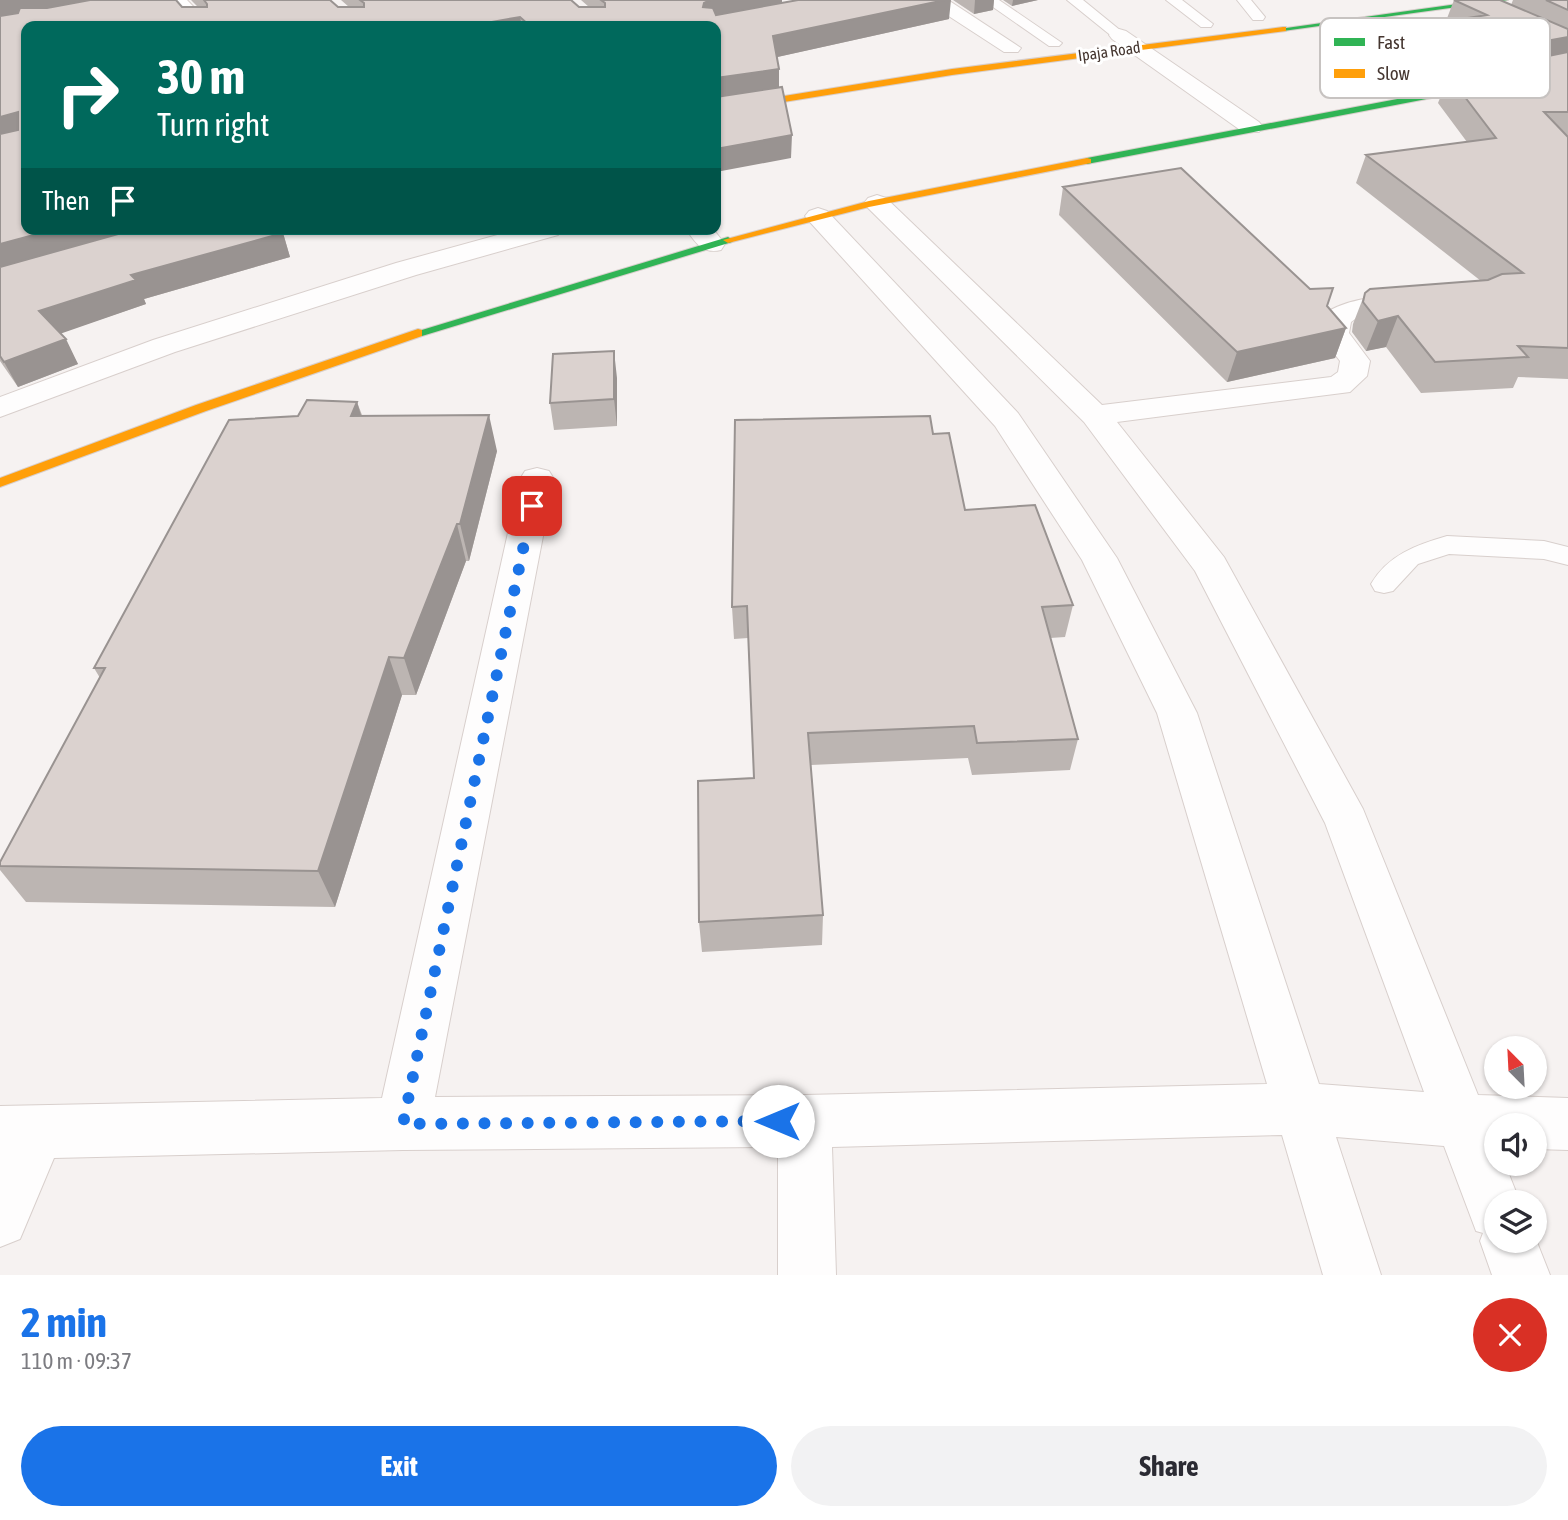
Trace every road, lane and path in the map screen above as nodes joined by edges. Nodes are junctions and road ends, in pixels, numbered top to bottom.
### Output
1 (176, 0) edge
2 (934, 0) edge
3 (990, 0) edge
4 (1074, 0) edge
5 (1173, 0) edge
6 (1244, 0) edge
7 (1382, 0) edge
8 (1466, 5) joint
9 (1504, 10) edge
10 (1258, 17) junction
11 (1364, 18) edge
12 (197, 21) edge
13 (1206, 24) junction
14 (1320, 24) edge
15 (1119, 35) junction
16 (1054, 43) junction
17 (1138, 47) junction
18 (1011, 48) junction
19 (1568, 69) edge
20 (1550, 72) edge
21 (843, 73) dead end
22 (767, 85) edge
23 (721, 93) edge
24 (1410, 98) edge
25 (721, 109) edge
26 (1251, 127) junction
27 (877, 203) junction
28 (818, 216) junction
29 (721, 234) edge
30 (528, 235) edge
31 (705, 237) edge
32 (1433, 303) edge
33 (0, 408) edge
34 (1095, 415) junction
35 (537, 479) dead end
36 (0, 483) edge
37 (1568, 556) edge
38 (1384, 584) dead end
39 (1302, 1109) junction
40 (805, 1121) junction
41 (1461, 1121) junction
42 (403, 1124) junction
43 (1568, 1124) edge
44 (19, 1134) edge
45 (1488, 1190) edge
46 (0, 1219) edge
47 (1513, 1253) edge
48 (807, 1275) edge
49 (1352, 1275) edge
50 (1521, 1275) edge

1 - 12 street
2 - 18 street
3 - 16 lane
4 - 15 lane
5 - 13 lane
6 - 10 lane
7 - 10 main road, Ipaja Road
8 - 9 street
8 - 11 main road, Ipaja Road
10 - 13 main road, Ipaja Road
13 - 15 main road, Ipaja Road
14 - 17 main road, Ipaja Road
15 - 16 main road, Ipaja Road
15 - 17 street
16 - 18 main road, Ipaja Road
17 - 25 main road, Ipaja Road
17 - 26 street
18 - 21 main road, Ipaja Road
19 - 20 main road
22 - 23 main road
24 - 26 main road
26 - 27 main road
27 - 28 main road
27 - 34 street
28 - 29 main road
28 - 39 street
30 - 33 street
31 - 36 main road
32 - 34 street
34 - 41 street
35 - 42 street
37 - 38 lane
39 - 40 street
39 - 41 street
39 - 49 street
40 - 42 street
40 - 48 street
41 - 43 street
41 - 45 street
42 - 44 street
44 - 46 street
47 - 50 street

